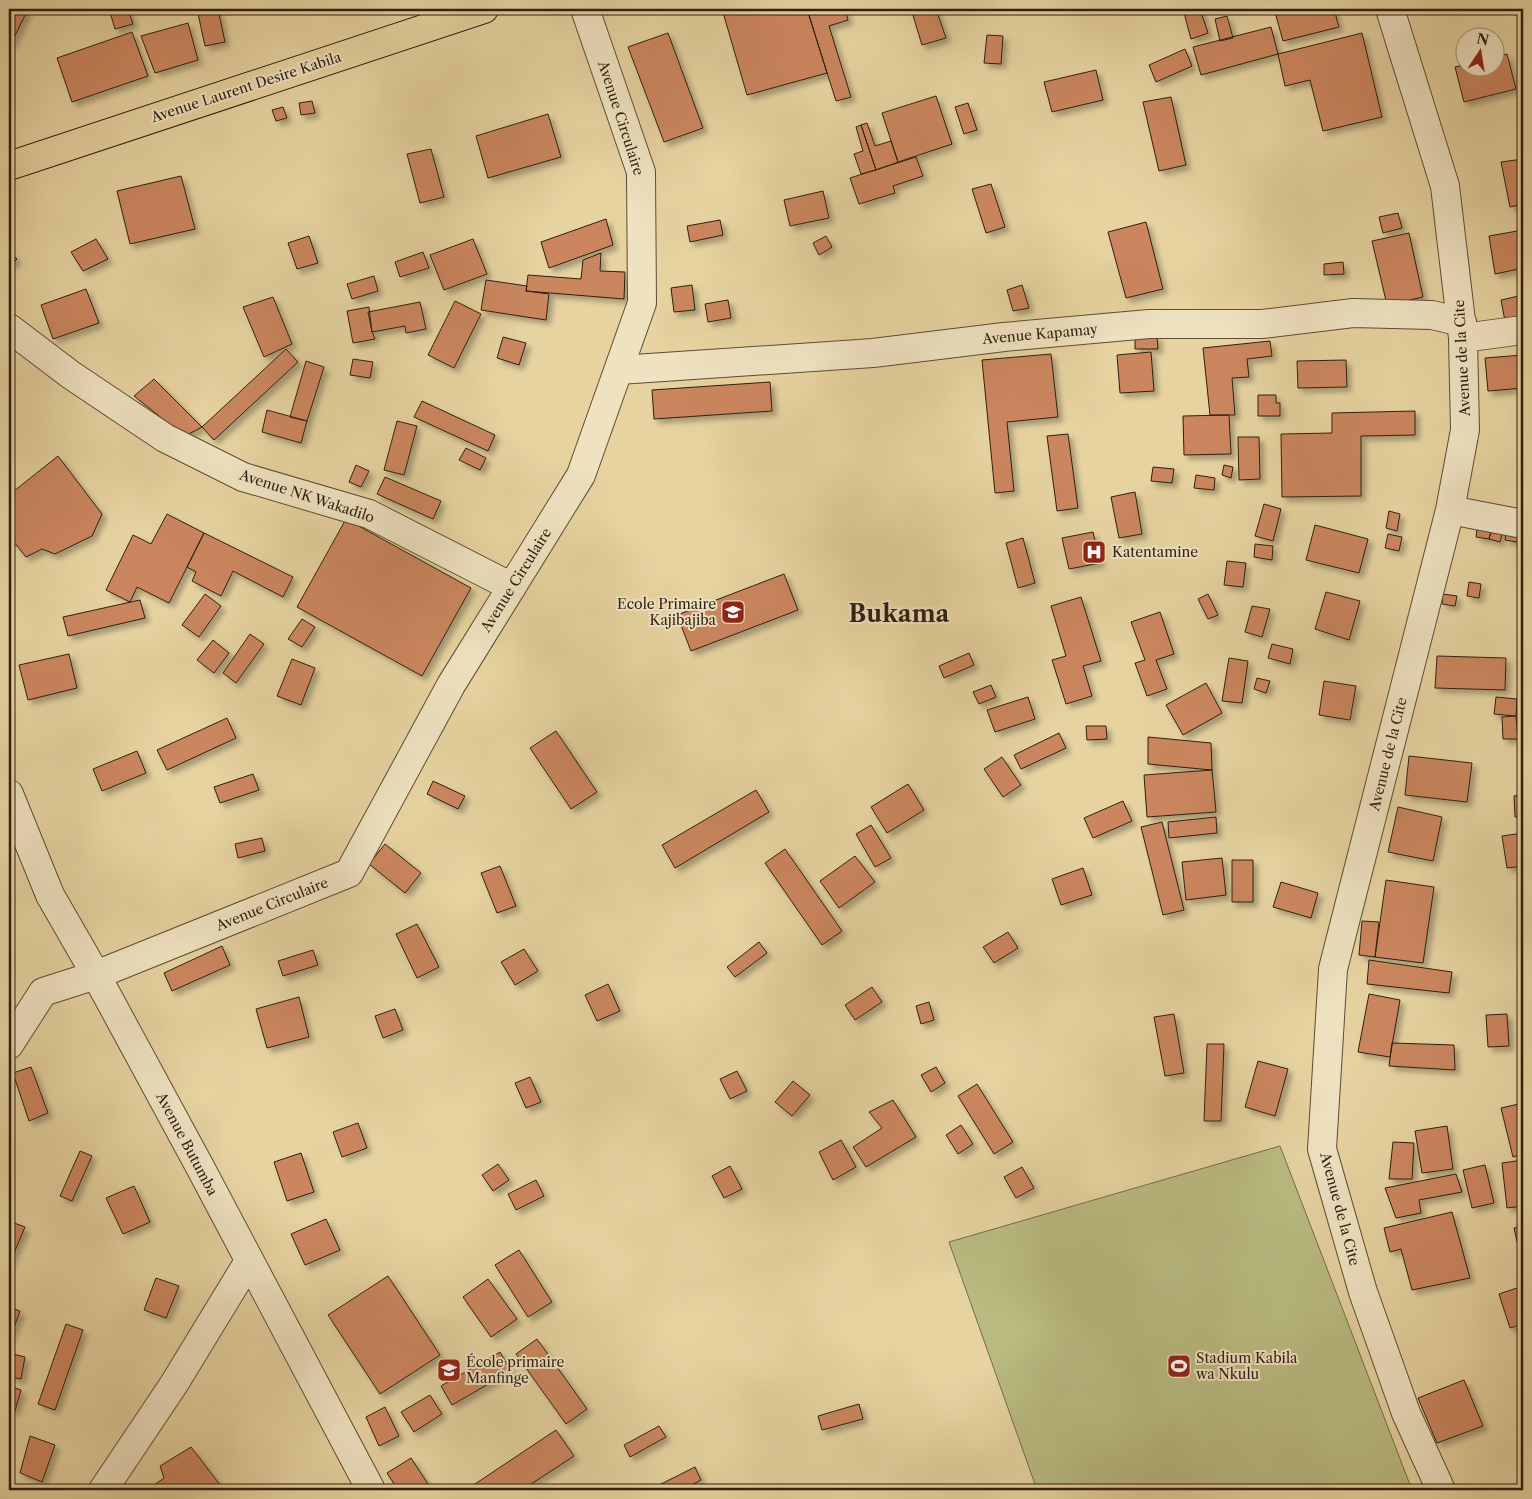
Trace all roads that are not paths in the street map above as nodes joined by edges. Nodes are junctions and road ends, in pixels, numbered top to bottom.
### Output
1 (484, 9) edge
2 (585, 9) edge
3 (1390, 9) edge
4 (9, 166) edge
5 (9, 328) edge
6 (1462, 330) junction
7 (1523, 330) edge
8 (619, 370) junction
9 (1450, 510) junction
10 (1523, 524) edge
11 (512, 587) junction
12 (9, 794) edge
13 (96, 975) junction
14 (9, 1045) edge
15 (249, 1261) junction
16 (103, 1490) edge
17 (370, 1490) edge
18 (1440, 1490) edge

1 - 4 main road, Avenue Laurent Desire Kabila
2 - 8 street, Avenue Circulaire
3 - 6 street, Avenue de la Cite
5 - 11 street, Avenue NK Wakadilo
6 - 7 street
6 - 8 street, Avenue Kapamay
6 - 9 street, Avenue de la Cite
8 - 11 street, Avenue Circulaire
9 - 10 street
9 - 18 street, Avenue de la Cite
11 - 13 street, Avenue Circulaire
12 - 13 street, Avenue Butumba
13 - 14 street, Avenue Circulaire
13 - 15 street, Avenue Butumba
15 - 16 street
15 - 17 street, Avenue Butumba

